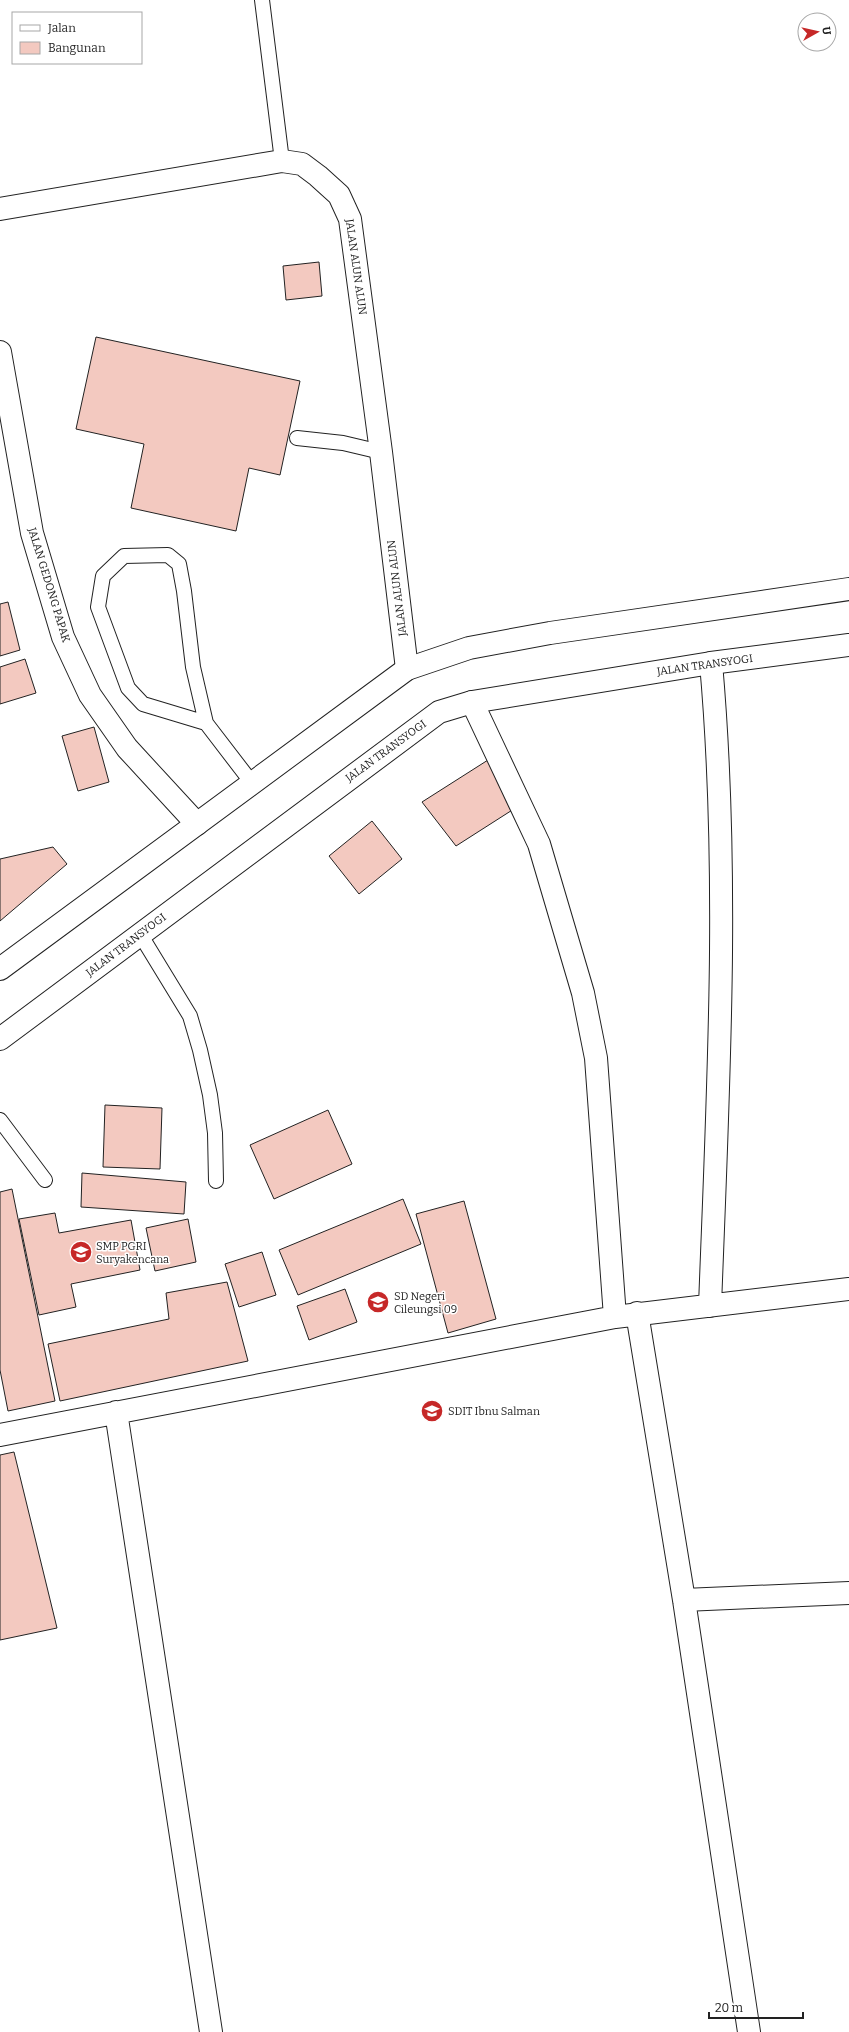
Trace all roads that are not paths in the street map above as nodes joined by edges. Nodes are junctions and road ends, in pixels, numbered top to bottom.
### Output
1 (262, 0) edge
2 (282, 161) junction
3 (0, 209) edge
4 (0, 352) edge
5 (298, 438) dead end
6 (381, 452) junction
7 (849, 589) edge
8 (849, 645) edge
9 (711, 663) junction
10 (407, 669) junction
11 (472, 702) junction
12 (206, 723) junction
13 (252, 783) junction
14 (197, 824) junction
15 (140, 934) junction
16 (0, 970) edge
17 (0, 1040) edge
18 (0, 1120) edge
19 (45, 1180) dead end
20 (216, 1180) dead end
21 (849, 1289) edge
22 (710, 1306) junction
23 (637, 1313) junction
24 (615, 1317) junction
25 (116, 1412) junction
26 (0, 1435) edge
27 (849, 1593) edge
28 (684, 1600) junction
29 (211, 2032) edge
30 (748, 2032) edge

1 - 2 lane
2 - 3 main road, JALAN ALUN ALUN
2 - 6 main road, JALAN ALUN ALUN
4 - 14 main road, JALAN GEDONG PAPAK
5 - 6 lane
6 - 10 main road, JALAN ALUN ALUN
7 - 10 main road
8 - 9 main road, JALAN TRANSYOGI
9 - 11 main road, JALAN TRANSYOGI
9 - 22 main road
10 - 13 main road
11 - 15 main road, JALAN TRANSYOGI
11 - 24 main road
12 - 12 lane
12 - 13 lane
13 - 14 main road
14 - 16 main road
15 - 17 main road, JALAN TRANSYOGI
15 - 20 lane
18 - 19 lane
21 - 22 main road
22 - 23 main road
23 - 24 main road
23 - 28 main road
24 - 25 main road
25 - 26 main road
25 - 29 main road
27 - 28 main road
28 - 30 main road

